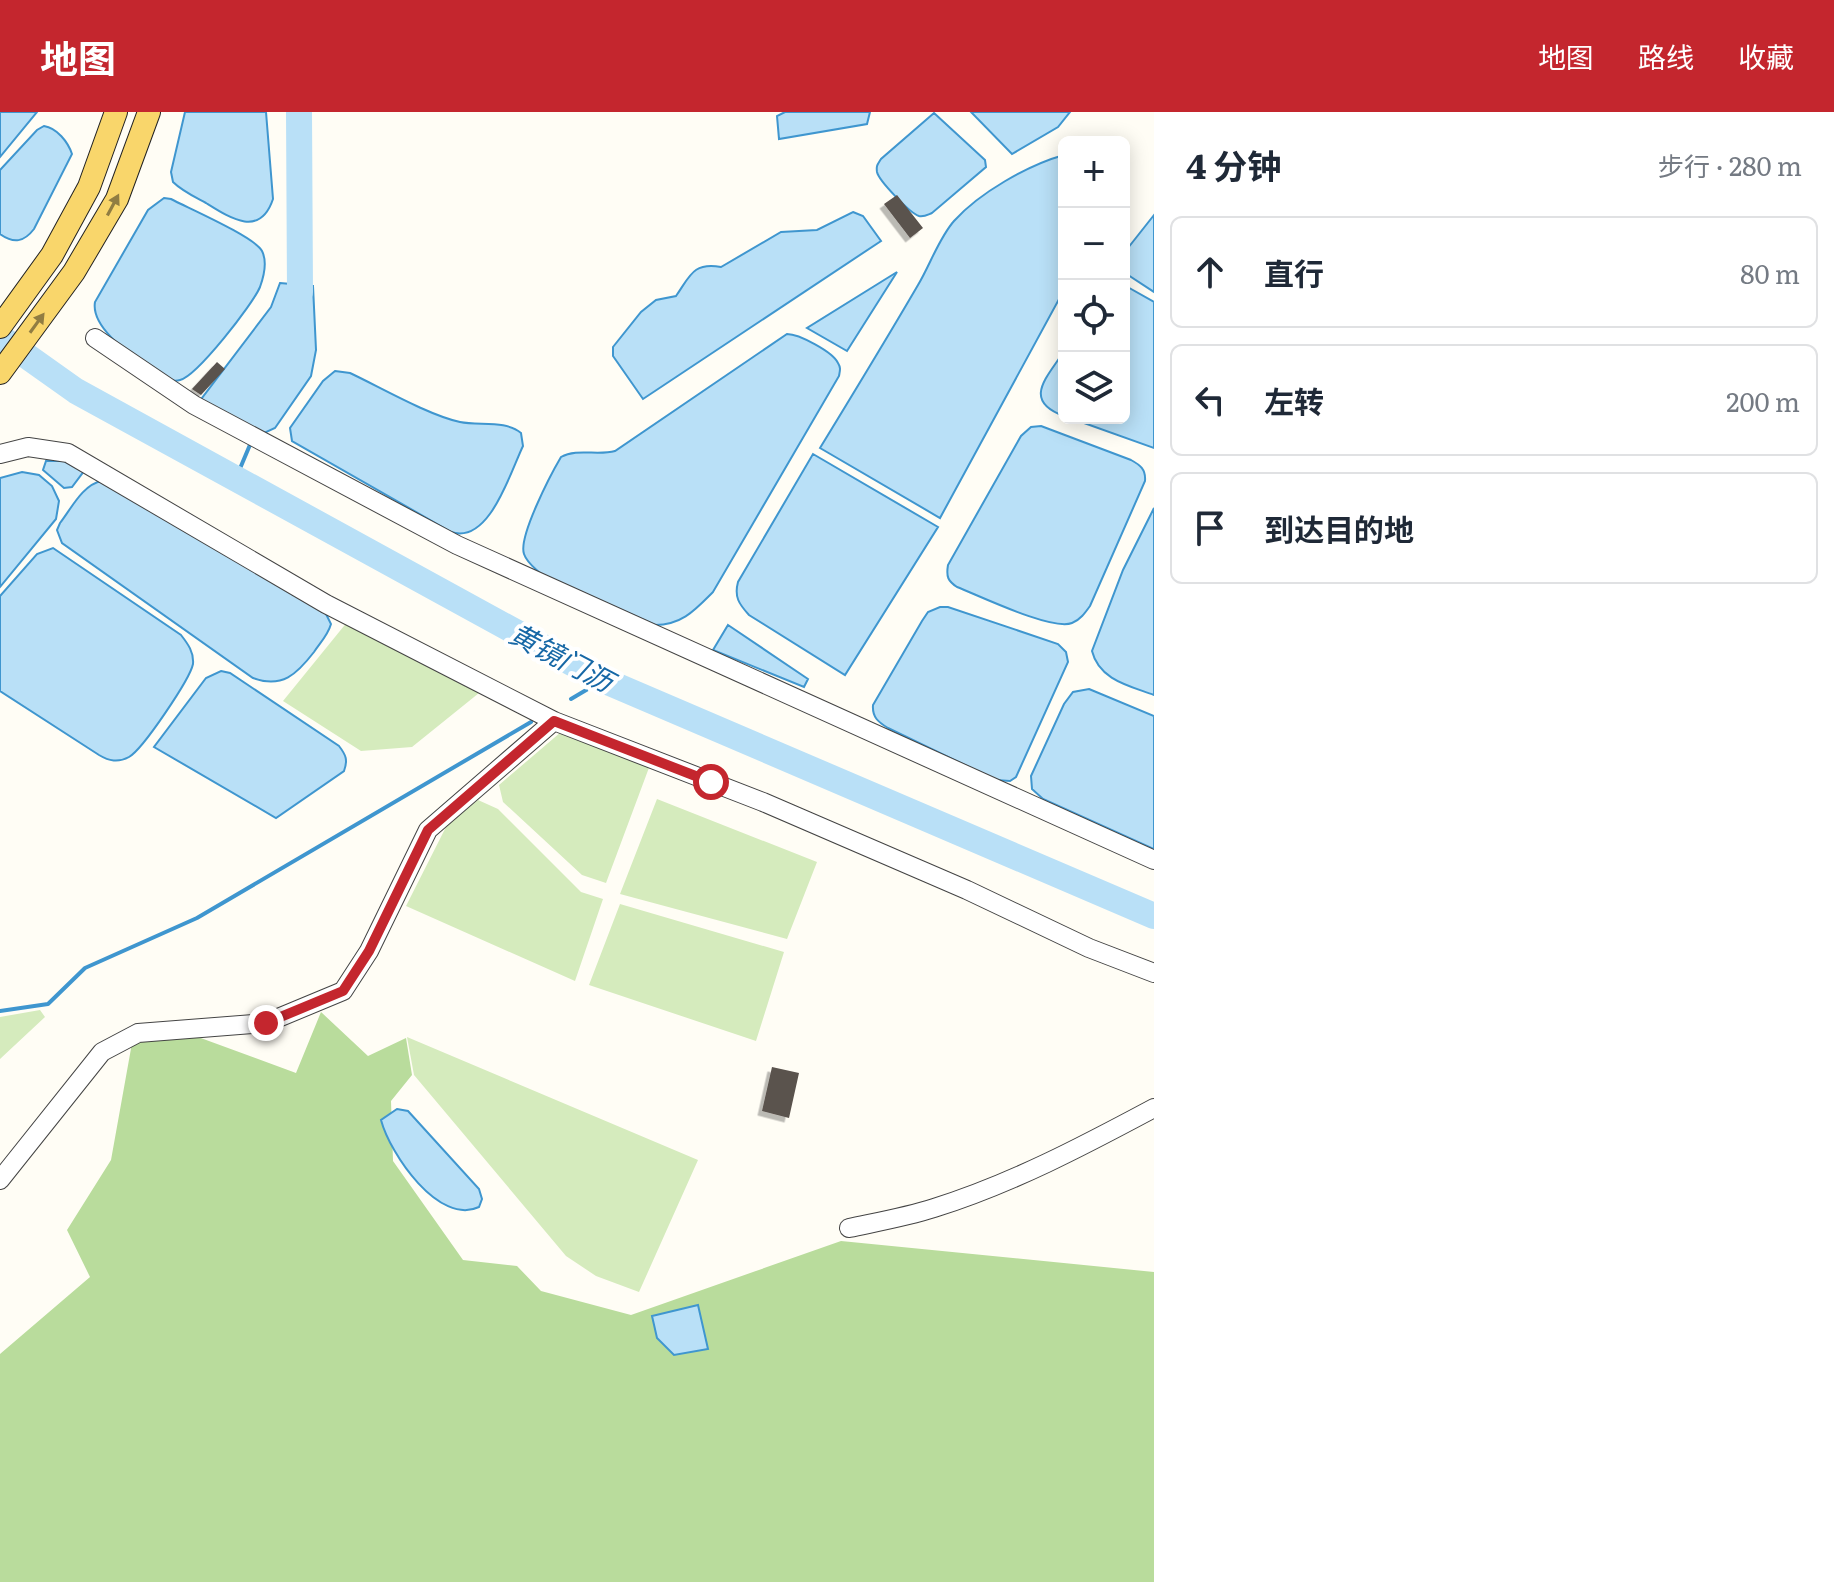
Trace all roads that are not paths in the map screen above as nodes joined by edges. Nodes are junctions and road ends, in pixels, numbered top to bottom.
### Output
1 (116, 112) edge
2 (149, 112) edge
3 (0, 327) edge
4 (95, 338) dead end
5 (0, 373) edge
6 (0, 454) edge
7 (554, 721) junction
8 (1154, 860) edge
9 (1154, 973) edge
10 (1154, 1108) edge
11 (0, 1180) edge
12 (849, 1228) dead end

1 - 3 main road
5 -> 2 main road
4 - 8 lane
6 - 7 lane
7 - 9 lane
7 - 11 lane
10 - 12 lane

